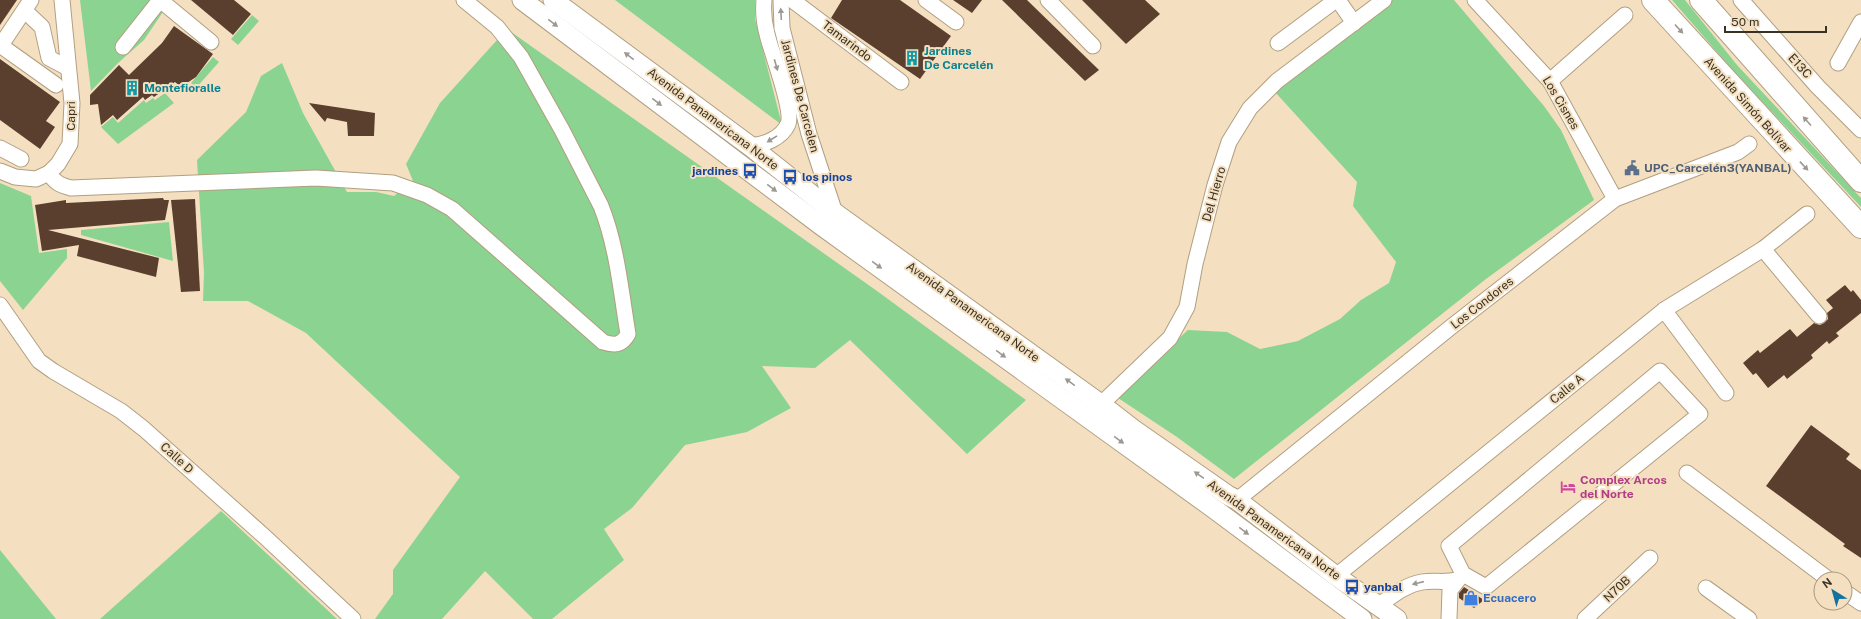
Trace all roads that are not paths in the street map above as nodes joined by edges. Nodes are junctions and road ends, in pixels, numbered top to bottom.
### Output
1 (62, 0) edge
2 (160, 0) edge
3 (464, 0) edge
4 (522, 0) edge
5 (553, 0) edge
6 (764, 0) edge
7 (780, 0) edge
8 (792, 0) edge
9 (926, 0) edge
10 (1048, 0) edge
11 (1337, 0) edge
12 (1384, 0) edge
13 (1475, 0) edge
14 (1653, 0) edge
15 (1701, 0) edge
16 (1741, 0) edge
17 (28, 5) edge
18 (1625, 15) dead end
19 (956, 22) dead end
20 (1861, 22) edge
21 (1354, 23) junction
22 (211, 42) dead end
23 (1278, 43) dead end
24 (0, 45) edge
25 (1093, 46) dead end
26 (123, 47) dead end
27 (1838, 63) dead end
28 (68, 68) junction
29 (1550, 81) junction
30 (901, 82) dead end
31 (56, 85) dead end
32 (1861, 130) edge
33 (1749, 144) dead end
34 (750, 146) junction
35 (0, 148) edge
36 (22, 159) dead end
37 (0, 171) edge
38 (49, 173) junction
39 (1861, 181) edge
40 (1615, 199) junction
41 (835, 213) junction
42 (1807, 214) dead end
43 (1861, 227) edge
44 (1763, 249) junction
45 (0, 305) edge
46 (1664, 310) junction
47 (1819, 316) dead end
48 (1726, 393) dead end
49 (1102, 405) junction
50 (1088, 417) junction
51 (1687, 473) dead end
52 (1237, 500) junction
53 (1650, 558) dead end
54 (1817, 571) edge
55 (1336, 576) junction
56 (1460, 577) junction
57 (1706, 588) dead end
58 (1378, 605) junction
59 (353, 619) edge
60 (1362, 619) edge
61 (1397, 619) edge
62 (1449, 619) edge
63 (1585, 619) edge
64 (1749, 619) edge

1 - 28 street, Capri
2 - 22 street
2 - 26 street
3 - 38 street
4 -> 50 main road, Avenida Panamericana Norte
34 -> 5 main road, Avenida Panamericana Norte
6 -> 34 street, Jardines De Carcelen
41 -> 7 street, Jardines De Carcelen
8 - 30 street, Tamarindo
9 - 19 street
10 - 25 street
11 - 21 street
11 - 23 street
12 - 21 street, Del Hierro
13 - 29 street, Los Cisnes
14 -> 43 highway, Avenida Simón Bolívar
39 -> 15 highway
16 - 32 street, E13C
17 - 24 street
17 - 28 street
18 - 29 street
20 - 27 street
21 - 49 street, Del Hierro
24 - 31 street
28 - 38 street, Capri
29 - 40 street, Los Cisnes
33 - 40 street, Los Condores
34 - 41 main road, Avenida Panamericana Norte
35 - 36 street
37 - 38 street
40 - 52 street, Los Condores
49 -> 41 main road, Avenida Panamericana Norte
42 - 44 street, Calle A
44 - 46 street, Calle A
44 - 47 street
45 - 59 street, Calle D
46 - 48 street
46 - 55 street, Calle A
49 - 50 street, Del Hierro
52 -> 49 main road, Avenida Panamericana Norte
50 -> 60 main road, Avenida Panamericana Norte
51 - 54 street
52 - 55 main road, Avenida Panamericana Norte
53 - 63 street, N70B
55 - 58 main road, Avenida Panamericana Norte
56 - 56 street
56 -> 58 street
56 - 62 street
57 - 64 street
58 - 61 main road, Avenida Panamericana Norte

